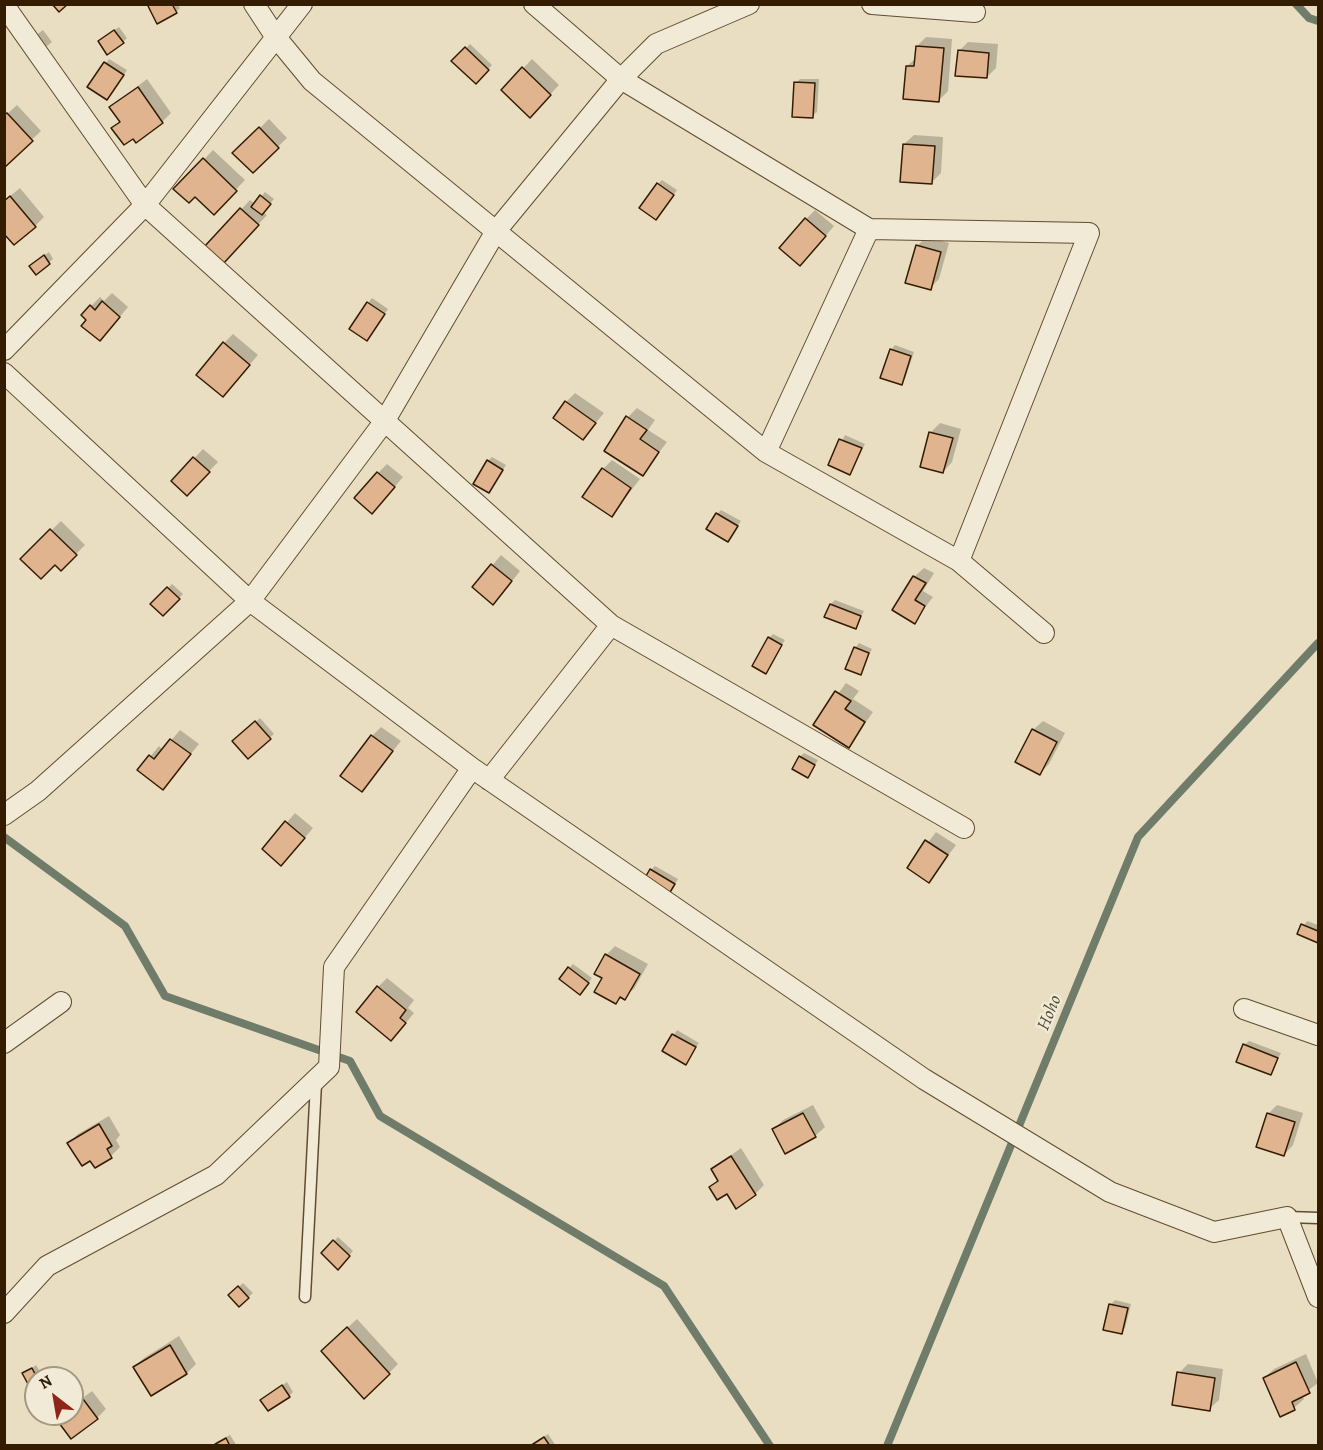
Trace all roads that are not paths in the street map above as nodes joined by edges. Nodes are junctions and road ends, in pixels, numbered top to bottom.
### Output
1 (4, 4) edge
2 (254, 4) edge
3 (302, 4) edge
4 (534, 4) edge
5 (749, 4) edge
6 (872, 4) edge
7 (975, 12) dead end
8 (275, 36) junction
9 (621, 79) junction
10 (145, 206) junction
11 (869, 229) junction
12 (496, 231) junction
13 (4, 350) edge
14 (4, 373) edge
15 (384, 422) junction
16 (766, 452) junction
17 (959, 561) junction
18 (250, 601) junction
19 (611, 625) junction
20 (1044, 633) dead end
21 (472, 768) junction
22 (489, 780) junction
23 (4, 815) edge
24 (964, 828) dead end
25 (61, 1002) dead end
26 (1244, 1009) dead end
27 (1318, 1035) edge
28 (4, 1044) edge
29 (316, 1083) junction
30 (1287, 1218) junction
31 (1318, 1218) edge
32 (305, 1297) dead end
33 (1318, 1297) edge
34 (4, 1313) edge

1 - 10 street
2 - 8 street
3 - 8 street
4 - 9 street
5 - 9 street
6 - 7 street
8 - 10 street
8 - 12 street
9 - 11 street
9 - 12 street
10 - 13 street
10 - 15 street
11 - 16 street
11 - 17 street
12 - 15 street
12 - 16 street
14 - 18 street
15 - 18 street
15 - 19 street
16 - 17 street
17 - 20 street
18 - 21 street
18 - 23 street
19 - 22 street
19 - 24 street
21 - 22 street
21 - 29 street
22 - 30 street
25 - 28 street
26 - 27 street
29 - 32 lane
29 - 34 street
30 - 31 lane
30 - 33 street

